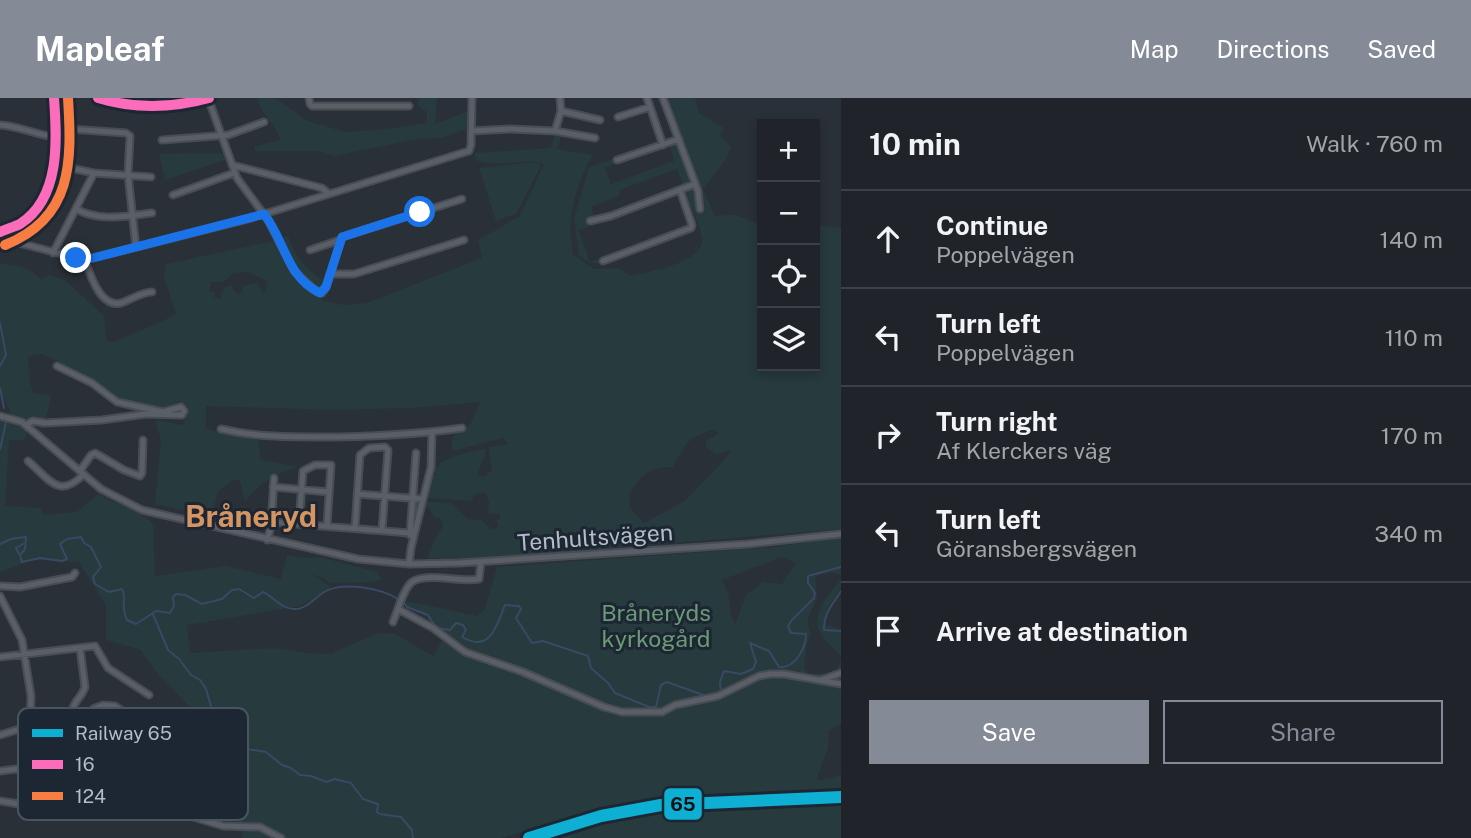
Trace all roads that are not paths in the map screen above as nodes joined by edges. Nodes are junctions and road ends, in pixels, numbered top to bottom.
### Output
1 (54, 98) edge
2 (98, 98) edge
3 (208, 98) edge
4 (309, 98) edge
5 (377, 98) edge
6 (472, 98) edge
7 (560, 98) edge
8 (647, 98) edge
9 (663, 98) edge
10 (377, 106) junction
11 (409, 106) dead end
12 (650, 107) junction
13 (561, 111) junction
14 (618, 117) dead end
15 (600, 120) dead end
16 (264, 122) dead end
17 (0, 125) edge
18 (56, 128) junction
19 (471, 131) junction
20 (555, 131) junction
21 (221, 136) junction
22 (56, 137) junction
23 (595, 138) dead end
24 (679, 139) junction
25 (162, 140) dead end
26 (663, 145) junction
27 (617, 160) dead end
28 (232, 165) junction
29 (66, 167) dead end
30 (94, 173) junction
31 (234, 173) junction
32 (128, 175) junction
33 (151, 177) dead end
34 (695, 184) junction
35 (680, 190) junction
36 (328, 194) junction
37 (173, 195) dead end
38 (462, 199) dead end
39 (76, 209) junction
40 (700, 209) dead end
41 (152, 213) dead end
42 (264, 214) junction
43 (132, 215) junction
44 (590, 221) dead end
45 (0, 232) edge
46 (0, 238) edge
47 (340, 240) junction
48 (464, 240) dead end
49 (136, 247) junction
50 (310, 250) dead end
51 (53, 253) junction
52 (85, 260) junction
53 (603, 261) dead end
54 (330, 274) junction
55 (152, 292) dead end
56 (57, 366) dead end
57 (0, 416) edge
58 (26, 425) junction
59 (462, 428) dead end
60 (221, 429) dead end
61 (432, 433) junction
62 (143, 440) dead end
63 (416, 453) dead end
64 (27, 461) dead end
65 (82, 472) junction
66 (274, 478) dead end
67 (273, 487) junction
68 (301, 490) junction
69 (329, 492) junction
70 (357, 494) junction
71 (386, 497) junction
72 (413, 499) junction
73 (422, 499) junction
74 (271, 522) junction
75 (299, 523) junction
76 (327, 526) junction
77 (355, 528) junction
78 (382, 530) junction
79 (410, 533) junction
80 (841, 534) edge
81 (267, 540) junction
82 (411, 548) junction
83 (481, 562) junction
84 (409, 564) junction
85 (75, 573) dead end
86 (0, 586) edge
87 (0, 596) edge
88 (398, 608) junction
89 (393, 622) dead end
90 (80, 648) junction
91 (25, 654) junction
92 (0, 657) edge
93 (841, 673) edge
94 (821, 680) junction
95 (841, 684) edge
96 (149, 695) dead end
97 (31, 708) edge
98 (74, 708) edge
99 (95, 708) edge
100 (118, 708) edge
101 (18, 730) edge
102 (0, 735) edge
103 (18, 769) edge
104 (0, 771) edge
105 (0, 801) edge
106 (18, 804) edge
107 (200, 820) edge
108 (281, 838) edge

1 - 18 street
2 - 3 street
3 - 21 street
4 - 10 street
5 - 10 street
6 - 19 street
7 - 13 street
8 - 12 street
9 - 24 street
10 - 11 street
12 - 14 street
12 - 26 street
13 - 15 street
13 - 20 street
16 - 21 street
17 - 22 street
18 - 22 street
18 - 32 street
19 - 20 street
19 - 36 street
20 - 23 street
21 - 25 street
21 - 28 street
22 - 45 street
24 - 26 street
24 - 34 street
26 - 27 street
28 - 31 street
28 - 36 street
29 - 30 street
30 - 32 street
30 - 39 street
31 - 37 street
31 - 42 street
32 - 33 street
32 - 43 street
34 - 35 street
34 - 40 street
35 - 44 street
35 - 53 street
36 - 42 street
38 - 47 street
39 - 43 street
39 - 51 street
41 - 43 street
42 - 49 street
42 - 54 street
43 - 49 street
46 - 51 street
47 - 50 street
47 - 54 street
48 - 54 street
49 - 52 street
51 - 52 street
52 - 55 street
56 - 58 street
57 - 58 street, Tenhultsvägen
58 - 65 street, Tenhultsvägen
59 - 61 street
60 - 61 street
61 - 73 street
62 - 65 street
63 - 72 street
64 - 65 street
65 - 81 street, Tenhultsvägen
66 - 67 street
67 - 68 street
67 - 74 street
68 - 69 street
68 - 69 street
68 - 75 street
69 - 76 street
70 - 71 street
70 - 71 street
70 - 77 street
71 - 72 street
71 - 78 street
72 - 73 street
72 - 79 street
73 - 82 street
74 - 75 street
74 - 81 street
75 - 76 street
76 - 77 street
77 - 78 street
78 - 79 street
79 - 82 street
80 - 83 street, Tenhultsvägen
81 - 84 street, Tenhultsvägen
82 - 84 street
83 - 84 street, Tenhultsvägen
83 - 88 street
85 - 86 street
87 - 91 street
88 - 89 street
88 - 94 street
90 - 91 street
90 - 96 street
90 - 98 street
91 - 92 street
91 - 97 street
93 - 94 street
94 - 95 street
99 - 100 street
101 - 102 street
103 - 104 street
105 - 106 street
107 - 108 street

